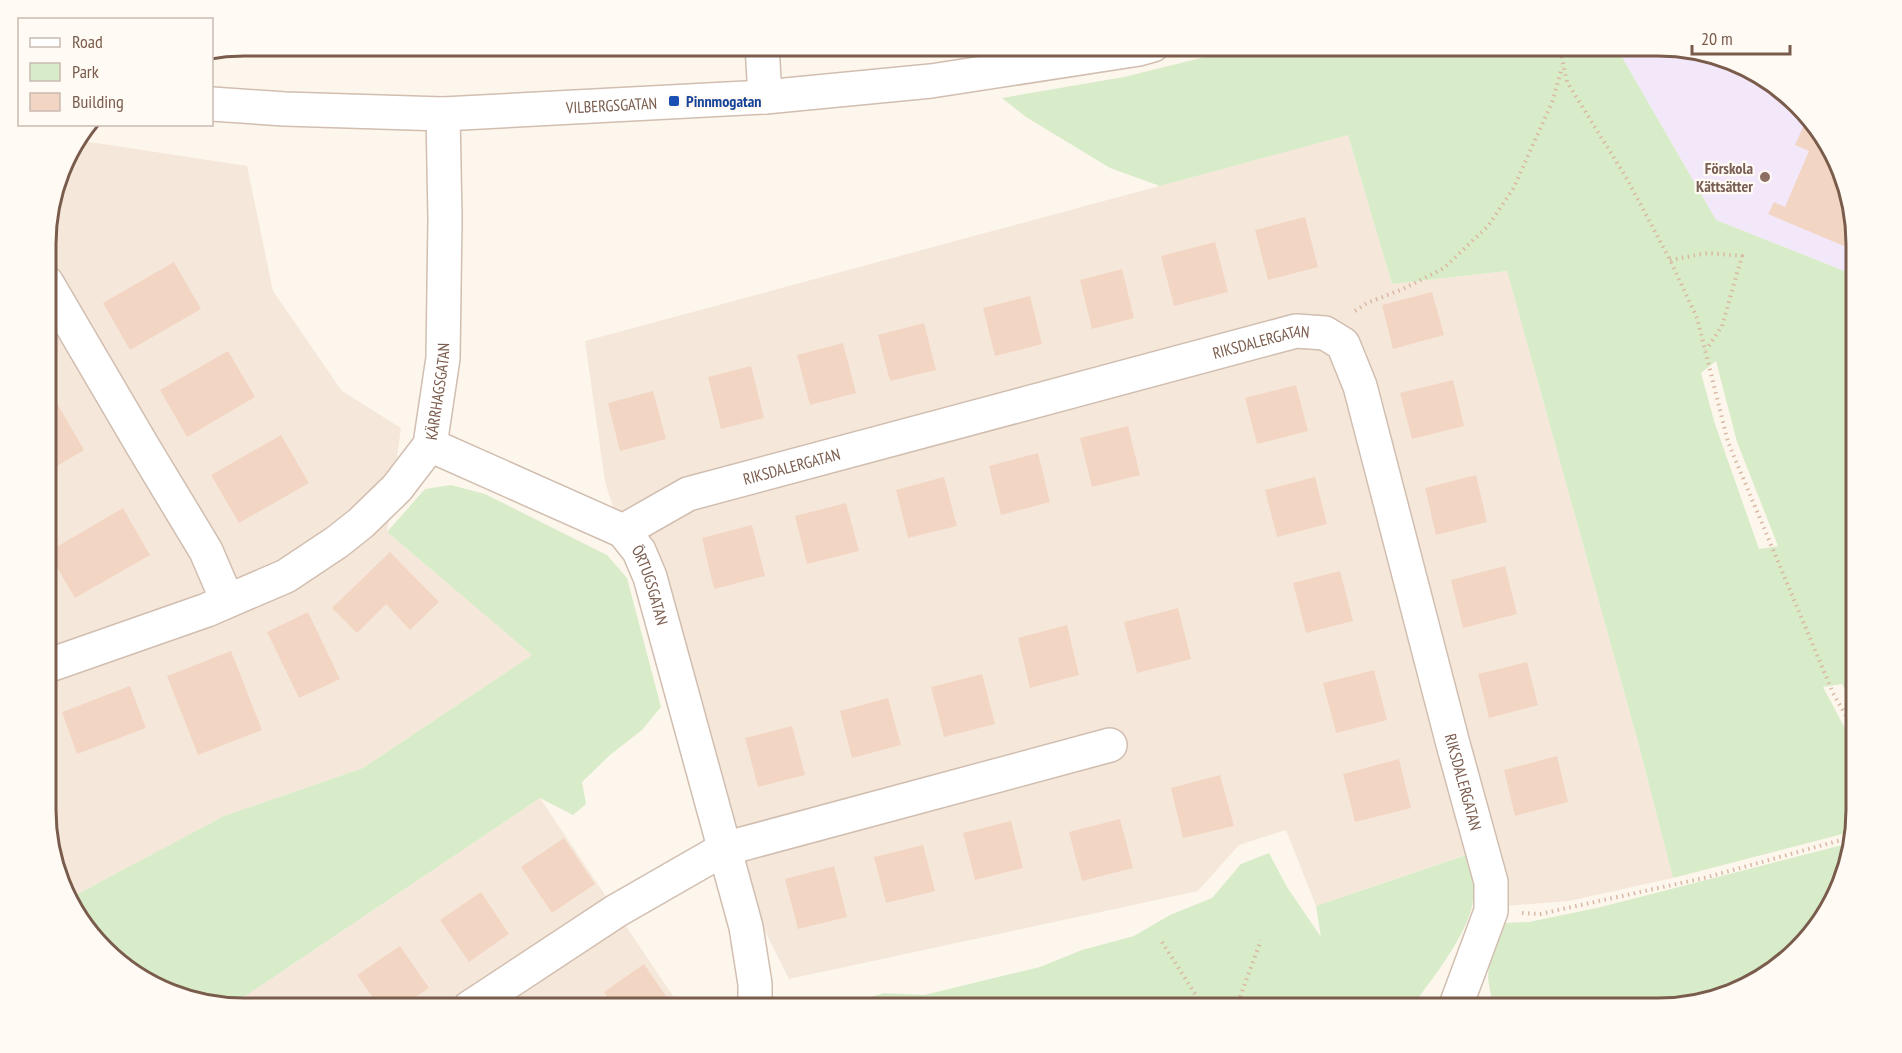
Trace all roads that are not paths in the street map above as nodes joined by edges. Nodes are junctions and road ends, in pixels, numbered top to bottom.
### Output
1 (763, 56) edge
2 (1095, 56) edge
3 (765, 97) junction
4 (213, 104) edge
5 (443, 114) junction
6 (56, 298) edge
7 (430, 445) junction
8 (622, 531) junction
9 (227, 600) junction
10 (56, 663) edge
11 (1110, 745) dead end
12 (724, 849) junction
13 (1459, 997) edge
14 (485, 998) edge
15 (756, 998) edge

1 - 3 street
2 - 3 street, VILBERGSGATAN
3 - 5 street, VILBERGSGATAN
4 - 5 street, VILBERGSGATAN
5 - 7 street, KÄRRHAGSGATAN
6 - 9 street
7 - 8 street, ÖRTUGSGATAN
7 - 9 street, KÄRRHAGSGATAN
8 - 12 street, ÖRTUGSGATAN
8 - 13 street, RIKSDALERGATAN
9 - 10 street, KÄRRHAGSGATAN
11 - 12 street
12 - 14 street
12 - 15 street, ÖRTUGSGATAN

